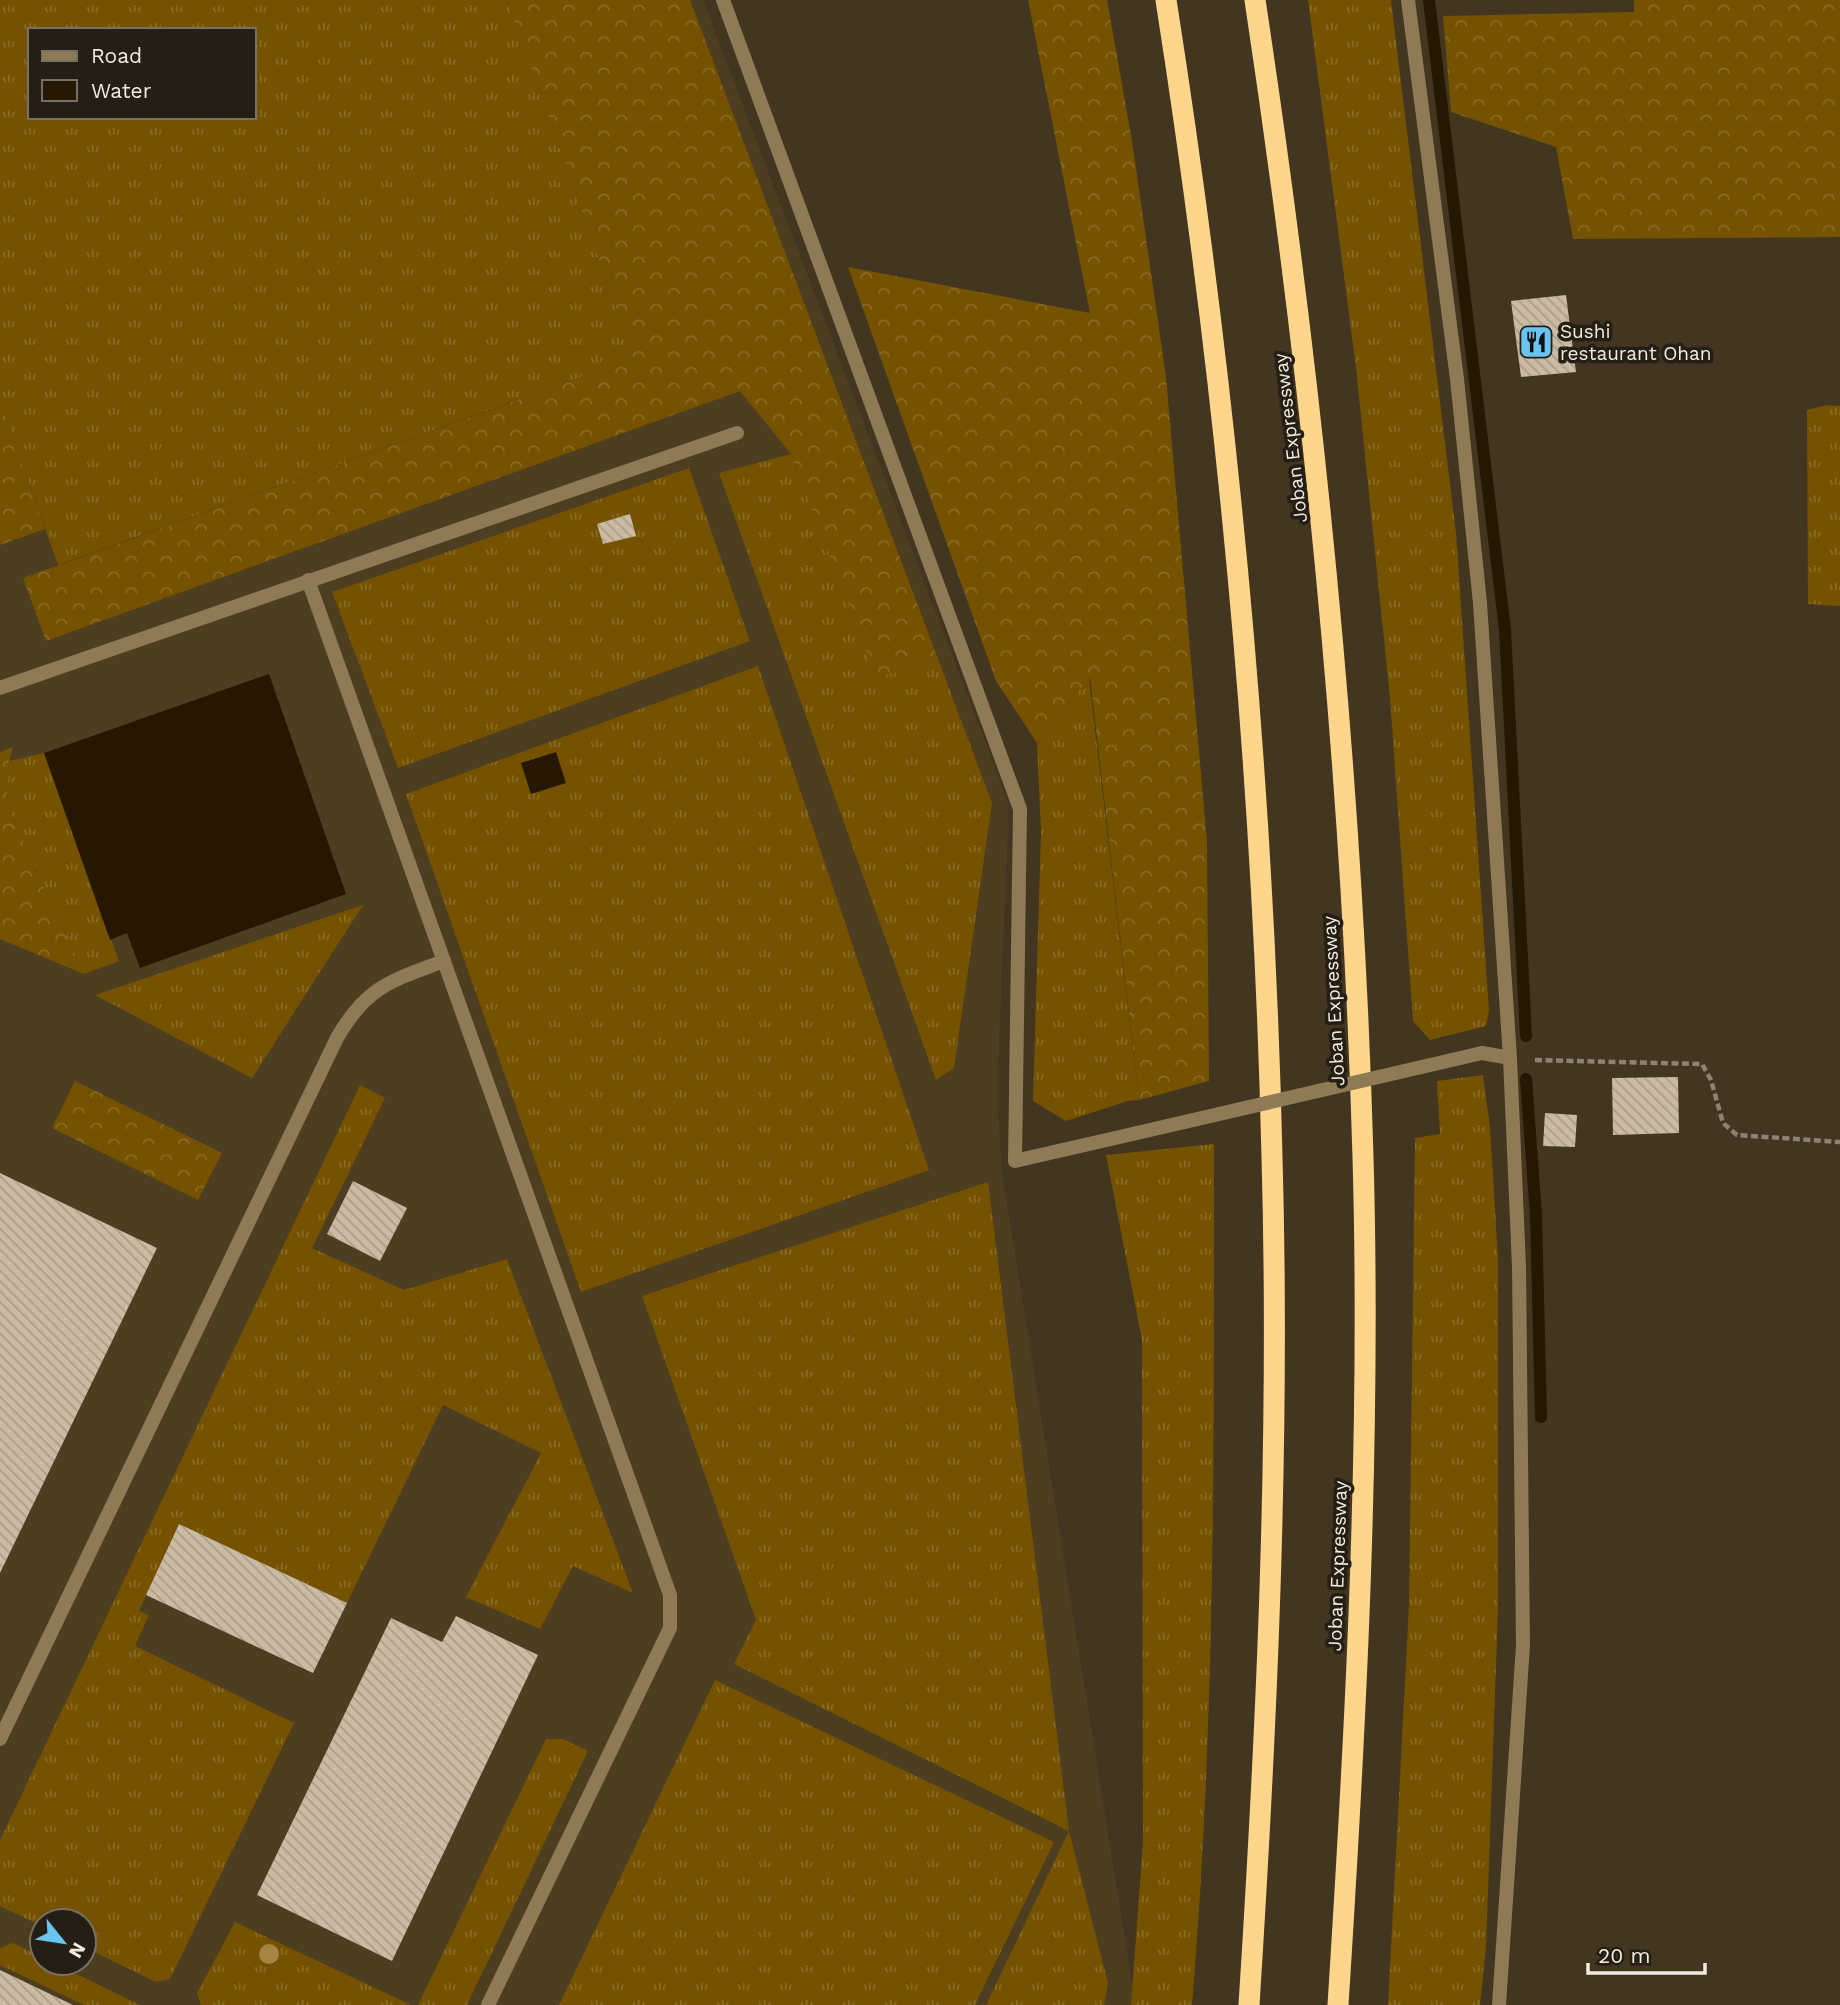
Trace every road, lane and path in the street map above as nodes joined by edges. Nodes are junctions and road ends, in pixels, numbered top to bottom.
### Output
1 (723, 0) edge
2 (1166, 0) edge
3 (1255, 0) edge
4 (1408, 0) edge
5 (737, 433) dead end
6 (308, 580) junction
7 (0, 688) edge
8 (444, 961) junction
9 (1510, 1058) junction
10 (1840, 1142) edge
11 (0, 1739) edge
12 (488, 2005) edge
13 (1249, 2005) edge
14 (1338, 2005) edge
15 (1499, 2005) edge

1 - 9 street, bridge
2 - 13 highway
3 - 14 highway, Joban Expressway
4 - 9 street
5 - 6 street
6 - 7 street
6 - 8 street
8 - 11 street
8 - 12 street
9 - 10 path
9 - 15 street

